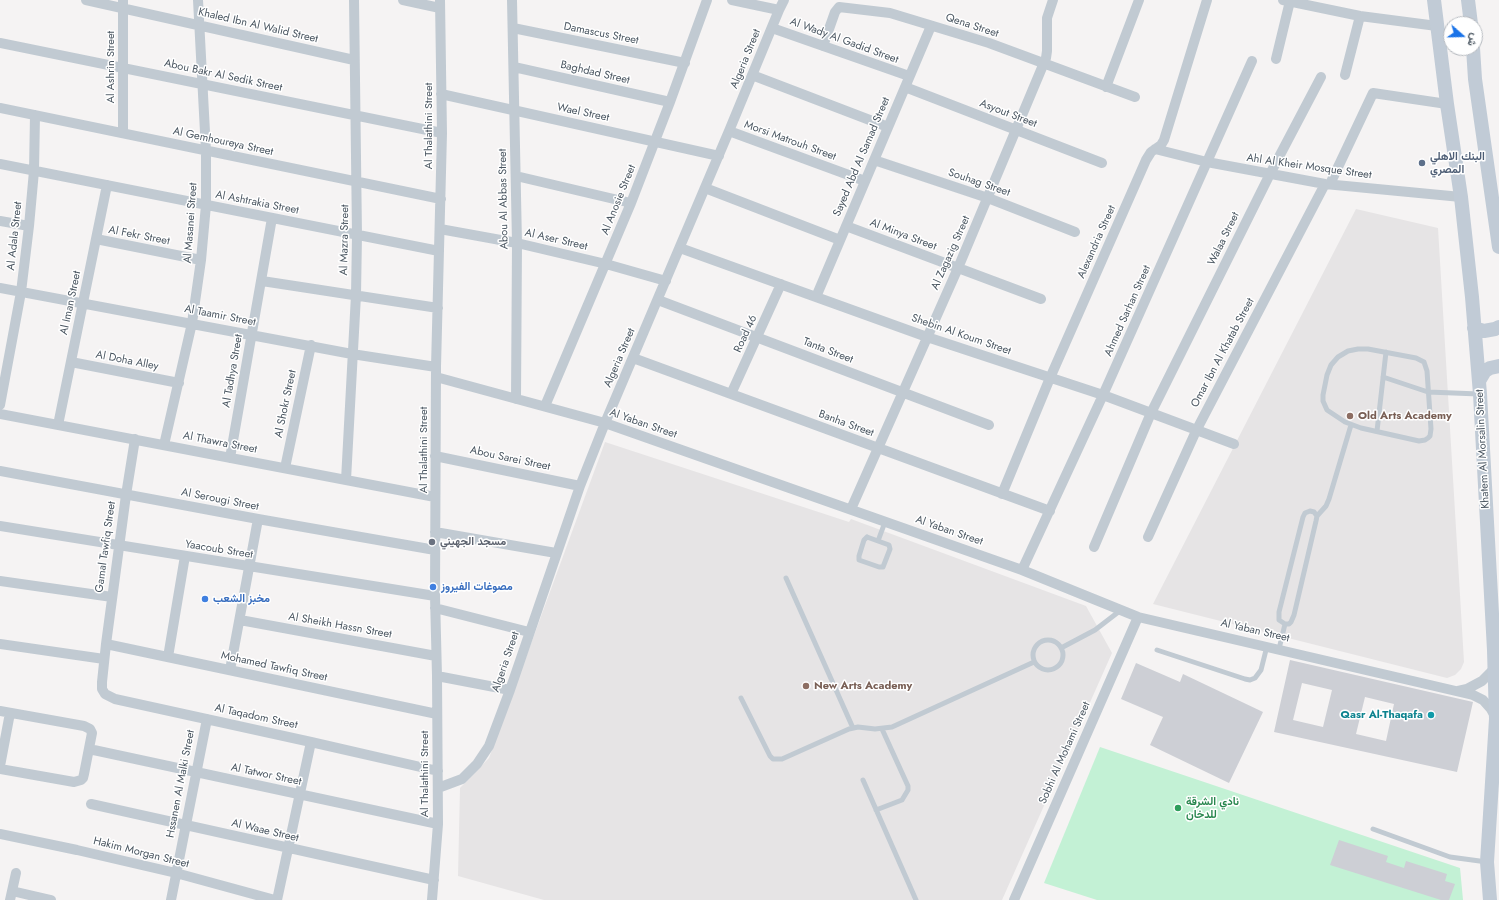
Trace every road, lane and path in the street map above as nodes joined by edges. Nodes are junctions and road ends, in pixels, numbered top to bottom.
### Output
1 (86, 0) edge
2 (198, 0) edge
3 (354, 0) edge
4 (403, 0) edge
5 (512, 0) edge
6 (707, 0) edge
7 (732, 0) edge
8 (784, 0) edge
9 (1053, 0) edge
10 (1139, 0) edge
11 (1207, 0) edge
12 (1434, 0) edge
13 (1468, 0) edge
14 (1286, 1) edge
15 (123, 4) edge
16 (440, 4) edge
17 (778, 10) junction
18 (1360, 16) junction
19 (1469, 16) edge
20 (199, 25) junction
21 (930, 26) junction
22 (1437, 26) junction
23 (513, 28) junction
24 (772, 28) junction
25 (0, 43) edge
26 (823, 46) junction
27 (1474, 56) edge
28 (1276, 59) dead end
29 (354, 60) junction
30 (1252, 61) dead end
31 (685, 63) junction
32 (1043, 64) junction
33 (123, 68) junction
34 (514, 68) junction
35 (752, 75) junction
36 (1345, 75) dead end
37 (909, 76) junction
38 (1321, 77) dead end
39 (203, 84) junction
40 (905, 87) junction
41 (1106, 87) junction
42 (441, 94) junction
43 (1135, 97) dead end
44 (670, 102) junction
45 (1447, 104) junction
46 (0, 108) edge
47 (515, 110) junction
48 (35, 115) junction
49 (356, 116) junction
50 (888, 127) junction
51 (1016, 130) junction
52 (729, 131) junction
53 (442, 133) junction
54 (123, 134) junction
55 (655, 142) junction
56 (1155, 149) junction
57 (206, 151) junction
58 (719, 156) junction
59 (874, 160) junction
60 (1207, 162) junction
61 (1102, 163) dead end
62 (0, 164) edge
63 (34, 171) junction
64 (1270, 174) junction
65 (516, 176) junction
66 (865, 181) junction
67 (357, 182) junction
68 (1327, 184) junction
69 (107, 185) junction
70 (705, 188) junction
71 (1461, 197) junction
72 (988, 198) junction
73 (441, 199) junction
74 (631, 203) junction
75 (206, 205) junction
76 (272, 218) junction
77 (0, 221) edge
78 (29, 226) junction
79 (846, 226) junction
80 (440, 229) junction
81 (1075, 232) dead end
82 (357, 235) junction
83 (96, 239) junction
84 (840, 240) junction
85 (517, 243) junction
86 (1499, 247) edge
87 (680, 248) junction
88 (439, 251) junction
89 (201, 260) junction
90 (606, 264) junction
91 (958, 268) junction
92 (262, 281) junction
93 (666, 282) junction
94 (782, 284) junction
95 (0, 288) edge
96 (21, 292) junction
97 (356, 295) junction
98 (816, 297) junction
99 (1041, 299) dead end
100 (658, 300) junction
101 (83, 302) junction
102 (438, 308) junction
103 (192, 322) junction
104 (1499, 327) edge
105 (1474, 328) junction
106 (252, 335) junction
107 (758, 337) junction
108 (927, 337) junction
109 (311, 346) junction
110 (1386, 352) junction
111 (352, 354) junction
112 (633, 358) junction
113 (71, 362) junction
114 (1499, 366) edge
115 (436, 367) junction
116 (436, 377) junction
117 (1383, 377) junction
118 (1050, 378) junction
119 (179, 382) junction
120 (1479, 388) junction
121 (903, 392) junction
122 (1428, 392) junction
123 (731, 394) junction
124 (1103, 395) junction
125 (516, 399) junction
126 (0, 406) edge
127 (545, 406) junction
128 (1152, 413) junction
129 (0, 414) edge
130 (605, 423) junction
131 (58, 425) junction
132 (989, 425) dead end
133 (1351, 425) junction
134 (1196, 431) junction
135 (1377, 431) junction
136 (135, 439) junction
137 (1234, 444) dead end
138 (164, 445) junction
139 (878, 448) junction
140 (435, 456) junction
141 (230, 458) junction
142 (285, 468) junction
143 (0, 472) edge
144 (346, 480) junction
145 (580, 486) junction
146 (126, 494) junction
147 (1002, 494) junction
148 (435, 496) junction
149 (851, 510) junction
150 (1050, 512) junction
151 (1317, 516) junction
152 (258, 519) junction
153 (885, 522) junction
154 (0, 526) edge
155 (435, 532) junction
156 (1148, 537) dead end
157 (878, 541) junction
158 (118, 546) junction
159 (1094, 547) dead end
160 (435, 550) junction
161 (556, 554) junction
162 (185, 556) junction
163 (249, 567) junction
164 (1022, 570) junction
165 (786, 578) dead end
166 (0, 581) edge
167 (435, 596) junction
168 (112, 597) junction
169 (435, 608) junction
170 (1122, 609) junction
171 (1138, 616) junction
172 (240, 620) junction
173 (1285, 624) junction
174 (529, 632) junction
175 (0, 644) edge
176 (106, 644) junction
177 (1267, 646) junction
178 (1061, 648) junction
179 (1279, 649) junction
180 (1158, 650) dead end
181 (436, 656) junction
182 (168, 657) junction
183 (104, 659) junction
184 (1034, 662) junction
185 (1494, 669) junction
186 (230, 670) junction
187 (437, 676) junction
188 (510, 690) junction
189 (1458, 691) junction
190 (741, 698) dead end
191 (5, 712) edge
192 (437, 714) junction
193 (207, 719) junction
194 (1496, 719) junction
195 (853, 728) junction
196 (882, 729) junction
197 (312, 742) junction
198 (89, 749) junction
199 (0, 766) edge
200 (0, 770) edge
201 (438, 771) junction
202 (196, 772) junction
203 (863, 780) dead end
204 (438, 788) junction
205 (300, 795) junction
206 (91, 804) dead end
207 (876, 810) junction
208 (438, 824) junction
209 (185, 825) junction
210 (1373, 829) dead end
211 (0, 834) edge
212 (289, 848) junction
213 (1487, 862) junction
214 (16, 873) dead end
215 (176, 873) junction
216 (434, 880) junction
217 (11, 896) edge
218 (51, 900) edge
219 (170, 900) edge
220 (276, 900) edge
221 (432, 900) edge
222 (916, 900) edge
223 (1014, 900) edge
224 (1490, 900) edge

1 - 15 street, Khaled Ibn Al Walid Street
2 - 20 street, Al Masanei Street
3 - 29 street, Al Mazra Street
4 - 16 street
5 - 23 street, Abou Al Abbas Street
6 - 31 street, Al Anosie Street
7 - 17 street
8 - 17 street, Algeria Street
9 - 32 street, Al Zagazig Street
10 - 41 street
11 - 56 street, Alexandria Street
12 - 22 main road, Khatem Al Morsalin Street
13 - 19 main road
14 - 18 street
14 - 28 street
15 - 20 street, Khaled Ibn Al Walid Street
15 - 33 street, Al Ashrin Street
16 - 42 street, Al Thalathini Street
17 - 24 street, Algeria Street
18 - 22 street
18 - 36 street
20 - 29 street, Khaled Ibn Al Walid Street
20 - 39 street, Al Masanei Street
21 - 26 street, Qena Street
21 - 32 street, Qena Street
21 - 37 street, Sayed Abd Al Samad Street
22 - 45 main road, Khatem Al Morsalin Street
23 - 31 street, Damascus Street
23 - 34 street, Abou Al Abbas Street
24 - 26 street, Al Wady Al Gadid Street
24 - 35 street, Algeria Street
25 - 33 street, Abou Bakr Al Sedik Street
26 - 37 street, Al Wady Al Gadid Street
27 - 86 main road
29 - 49 street, Al Mazra Street
30 - 60 street, Ahmed Sarhan Street
31 - 44 street, Al Anosie Street
32 - 41 street, Qena Street
32 - 51 street, Al Zagazig Street
33 - 39 street, Abou Bakr Al Sedik Street
33 - 54 street, Al Ashrin Street
34 - 44 street, Baghdad Street
34 - 47 street, Abou Al Abbas Street
35 - 50 street
35 - 52 street, Algeria Street
37 - 40 street, Sayed Abd Al Samad Street
38 - 64 street, Walaa Street
39 - 49 street, Abou Bakr Al Sedik Street
39 - 57 street, Al Masanei Street
40 - 50 street, Sayed Abd Al Samad Street
40 - 51 street, Asyout Street
41 - 43 street, Qena Street
42 - 47 street, Wael Street
42 - 53 street, Al Thalathini Street
44 - 55 street, Al Anosie Street
45 - 68 street, Omar Ibn Al Khatab Street
45 - 71 main road, Khatem Al Morsalin Street
46 - 48 street, Al Gemhoureya Street
47 - 55 street, Wael Street
47 - 65 street, Abou Al Abbas Street
48 - 54 street, Al Gemhoureya Street
48 - 63 street, Al Adala Street
49 - 53 street, Abou Bakr Al Sedik Street
49 - 67 street, Al Mazra Street
50 - 59 street, Sayed Abd Al Samad Street
51 - 61 street, Asyout Street
51 - 72 street, Al Zagazig Street
52 - 58 street, Algeria Street
52 - 66 street, Morsi Matrouh Street
53 - 73 street, Al Thalathini Street
54 - 57 street, Al Gemhoureya Street
55 - 58 street, Wael Street
55 - 74 street, Al Anosie Street
56 - 60 street, Ahl Al Kheir Mosque Street
56 - 118 street, Alexandria Street
57 - 67 street, Al Gemhoureya Street
57 - 75 street, Al Masanei Street
58 - 70 street, Algeria Street
59 - 66 street, Sayed Abd Al Samad Street
59 - 72 street, Souhag Street
60 - 64 street, Ahl Al Kheir Mosque Street
60 - 124 street, Ahmed Sarhan Street
62 - 63 street, Al Ashtrakia Street
63 - 69 street, Al Ashtrakia Street
63 - 78 street, Al Adala Street
64 - 68 street, Ahl Al Kheir Mosque Street
64 - 128 street, Walaa Street
65 - 74 street
65 - 85 street, Abou Al Abbas Street
66 - 79 street, Sayed Abd Al Samad Street
67 - 73 street, Al Gemhoureya Street
67 - 82 street, Al Mazra Street
68 - 71 street, Ahl Al Kheir Mosque Street
68 - 134 street, Omar Ibn Al Khatab Street
69 - 75 street, Al Ashtrakia Street
69 - 83 street, Al Iman Street
70 - 84 street
70 - 87 street, Algeria Street
71 - 105 main road, Khatem Al Morsalin Street
72 - 81 street, Souhag Street
72 - 91 street, Al Zagazig Street
73 - 80 street, Al Thalathini Street
74 - 90 street, Al Anosie Street
75 - 76 street, Al Ashtrakia Street
75 - 89 street, Al Masanei Street
76 - 82 street, Al Ashtrakia Street
76 - 92 street, Al Tadhya Street
77 - 78 street
78 - 96 street, Al Adala Street
79 - 84 street, Sayed Abd Al Samad Street
79 - 91 street, Al Minya Street
80 - 85 street, Al Aser Street
80 - 88 street, Al Thalathini Street
82 - 88 street, Al Ashtrakia Street
82 - 97 street, Al Mazra Street
83 - 89 street, Al Fekr Street
83 - 101 street, Al Iman Street
84 - 98 street, Sayed Abd Al Samad Street
85 - 90 street, Al Aser Street
85 - 125 street, Abou Al Abbas Street
87 - 93 street, Algeria Street
87 - 94 street, Shebin Al Koum Street
88 - 102 street, Al Thalathini Street
89 - 103 street, Al Masanei Street
90 - 93 street, Al Aser Street
90 - 127 street, Al Anosie Street
91 - 99 street, Al Minya Street
91 - 108 street, Al Zagazig Street
92 - 97 street
92 - 106 street, Al Tadhya Street
93 - 100 street, Algeria Street
94 - 98 street, Shebin Al Koum Street
94 - 107 street, Road 46
95 - 96 street, Al Taamir Street
96 - 101 street, Al Taamir Street
96 - 126 street, Al Adala Street
97 - 102 street
97 - 111 street, Al Mazra Street
98 - 108 street, Shebin Al Koum Street
100 - 107 street, Tanta Street
100 - 112 street, Algeria Street
101 - 103 street, Al Taamir Street
101 - 113 street, Al Iman Street
102 - 115 street, Al Thalathini Street
103 - 106 street, Al Taamir Street
103 - 119 street, Al Masanei Street
104 - 105 main road
105 - 120 main road, Khatem Al Morsalin Street
106 - 109 street, Al Taamir Street
106 - 141 street, Al Tadhya Street
107 - 121 street, Tanta Street
107 - 123 street, Road 46
108 - 118 street, Shebin Al Koum Street
108 - 121 street, Al Zagazig Street
109 - 111 street, Al Taamir Street
109 - 142 street, Al Shokr Street
110 - 117 lane
110 - 122 lane
110 - 133 lane
111 - 115 street, Al Taamir Street
111 - 144 street, Al Mazra Street
112 - 123 street, Banha Street
112 - 130 street, Algeria Street
113 - 119 street, Al Doha Alley
113 - 131 street, Al Iman Street
114 - 120 main road
115 - 116 street, Al Thalathini Street
116 - 125 street, Al Yaban Street
116 - 140 street, Al Thalathini Street
117 - 122 lane
117 - 135 lane
118 - 124 street, Shebin Al Koum Street
118 - 147 street, Alexandria Street
119 - 138 street, Al Masanei Street
120 - 122 lane
120 - 185 main road, Khatem Al Morsalin Street
121 - 132 street, Tanta Street
121 - 139 street, Al Zagazig Street
122 - 135 lane
123 - 139 street, Banha Street
124 - 128 street, Shebin Al Koum Street
124 - 150 street, Ahmed Sarhan Street
125 - 127 street, Al Yaban Street
127 - 130 street, Al Yaban Street
128 - 134 street, Shebin Al Koum Street
128 - 159 street, Walaa Street
129 - 131 street, Al Thawra Street
130 - 145 street, Algeria Street
130 - 149 street, Al Yaban Street
131 - 136 street, Al Thawra Street
133 - 135 lane
133 - 151 lane
134 - 137 street, Shebin Al Koum Street
134 - 156 street, Omar Ibn Al Khatab Street
136 - 138 street, Al Thawra Street
136 - 146 street, Gamal Tawfiq Street
138 - 141 street, Al Thawra Street
139 - 147 street, Banha Street
139 - 149 street, Al Zagazig Street
140 - 145 street, Abou Sarei Street
140 - 148 street, Al Thalathini Street
141 - 142 street, Al Thawra Street
142 - 144 street, Al Thawra Street
143 - 146 street, Al Serougi Street
144 - 148 street, Al Thawra Street
145 - 161 street, Algeria Street
146 - 152 street, Al Serougi Street
146 - 158 street, Gamal Tawfiq Street
147 - 150 street, Banha Street
148 - 155 street, Al Thalathini Street
149 - 153 street, Al Yaban Street
150 - 164 street, Ahmed Sarhan Street
151 - 173 lane
151 - 173 lane
152 - 160 street, Al Serougi Street
152 - 163 street
153 - 157 lane
153 - 164 street, Al Yaban Street
154 - 158 street, Yaacoub Street
155 - 160 street, Al Thalathini Street
155 - 161 street
157 - 157 lane
158 - 162 street, Yaacoub Street
158 - 168 street, Gamal Tawfiq Street
160 - 167 street, Al Thalathini Street
161 - 174 street, Algeria Street
162 - 163 street, Yaacoub Street
162 - 182 street
163 - 167 street, Yaacoub Street
163 - 172 street
164 - 170 street, Al Yaban Street
165 - 195 lane
166 - 168 street
167 - 169 street, Al Thalathini Street
168 - 176 street, Gamal Tawfiq Street
169 - 174 street
169 - 181 street, Al Thalathini Street
170 - 171 street, Al Yaban Street
170 - 178 lane
171 - 177 street, Al Yaban Street
171 - 223 street, Sobhi Al Mohami Street
172 - 181 street, Al Sheikh Hassn Street
172 - 186 street
173 - 179 lane
174 - 188 street, Algeria Street
175 - 183 street
176 - 182 street, Mohamed Tawfiq Street
176 - 183 street, Gamal Tawfiq Street
177 - 179 street, Al Yaban Street
177 - 180 lane
178 - 184 lane
178 - 184 lane
179 - 189 street, Al Yaban Street
181 - 187 street, Al Thalathini Street
182 - 186 street, Mohamed Tawfiq Street
183 - 193 street, Al Taqadom Street
184 - 196 lane
185 - 189 street
185 - 194 main road, Khatem Al Morsalin Street
186 - 192 street, Mohamed Tawfiq Street
187 - 188 street
187 - 192 street, Al Thalathini Street
188 - 204 street, Algeria Street
189 - 194 street, Al Yaban Street
190 - 195 lane
191 - 198 street
191 - 199 street
192 - 201 street, Al Thalathini Street
193 - 197 street, Al Taqadom Street
193 - 202 street, Hssanen Al Malki Street
194 - 213 main road, Khatem Al Morsalin Street
195 - 196 lane
196 - 207 lane
197 - 201 street, Al Taqadom Street
197 - 205 street
198 - 200 street
198 - 202 street, Al Tatwor Street
201 - 204 street, Al Thalathini Street
202 - 205 street, Al Tatwor Street
202 - 209 street, Hssanen Al Malki Street
203 - 207 lane
204 - 208 street, Al Thalathini Street
205 - 208 street, Al Tatwor Street
205 - 212 street
206 - 209 street, Al Waae Street
207 - 222 lane
208 - 216 street, Al Thalathini Street
209 - 212 street, Al Waae Street
209 - 215 street, Hssanen Al Malki Street
210 - 213 lane
211 - 215 street, Hakim Morgan Street
212 - 216 street, Al Waae Street
212 - 220 street
213 - 224 main road, Khatem Al Morsalin Street
214 - 217 street
215 - 219 street, Hssanen Al Malki Street
215 - 220 street, Hakim Morgan Street
216 - 221 street, Al Thalathini Street
217 - 218 street

